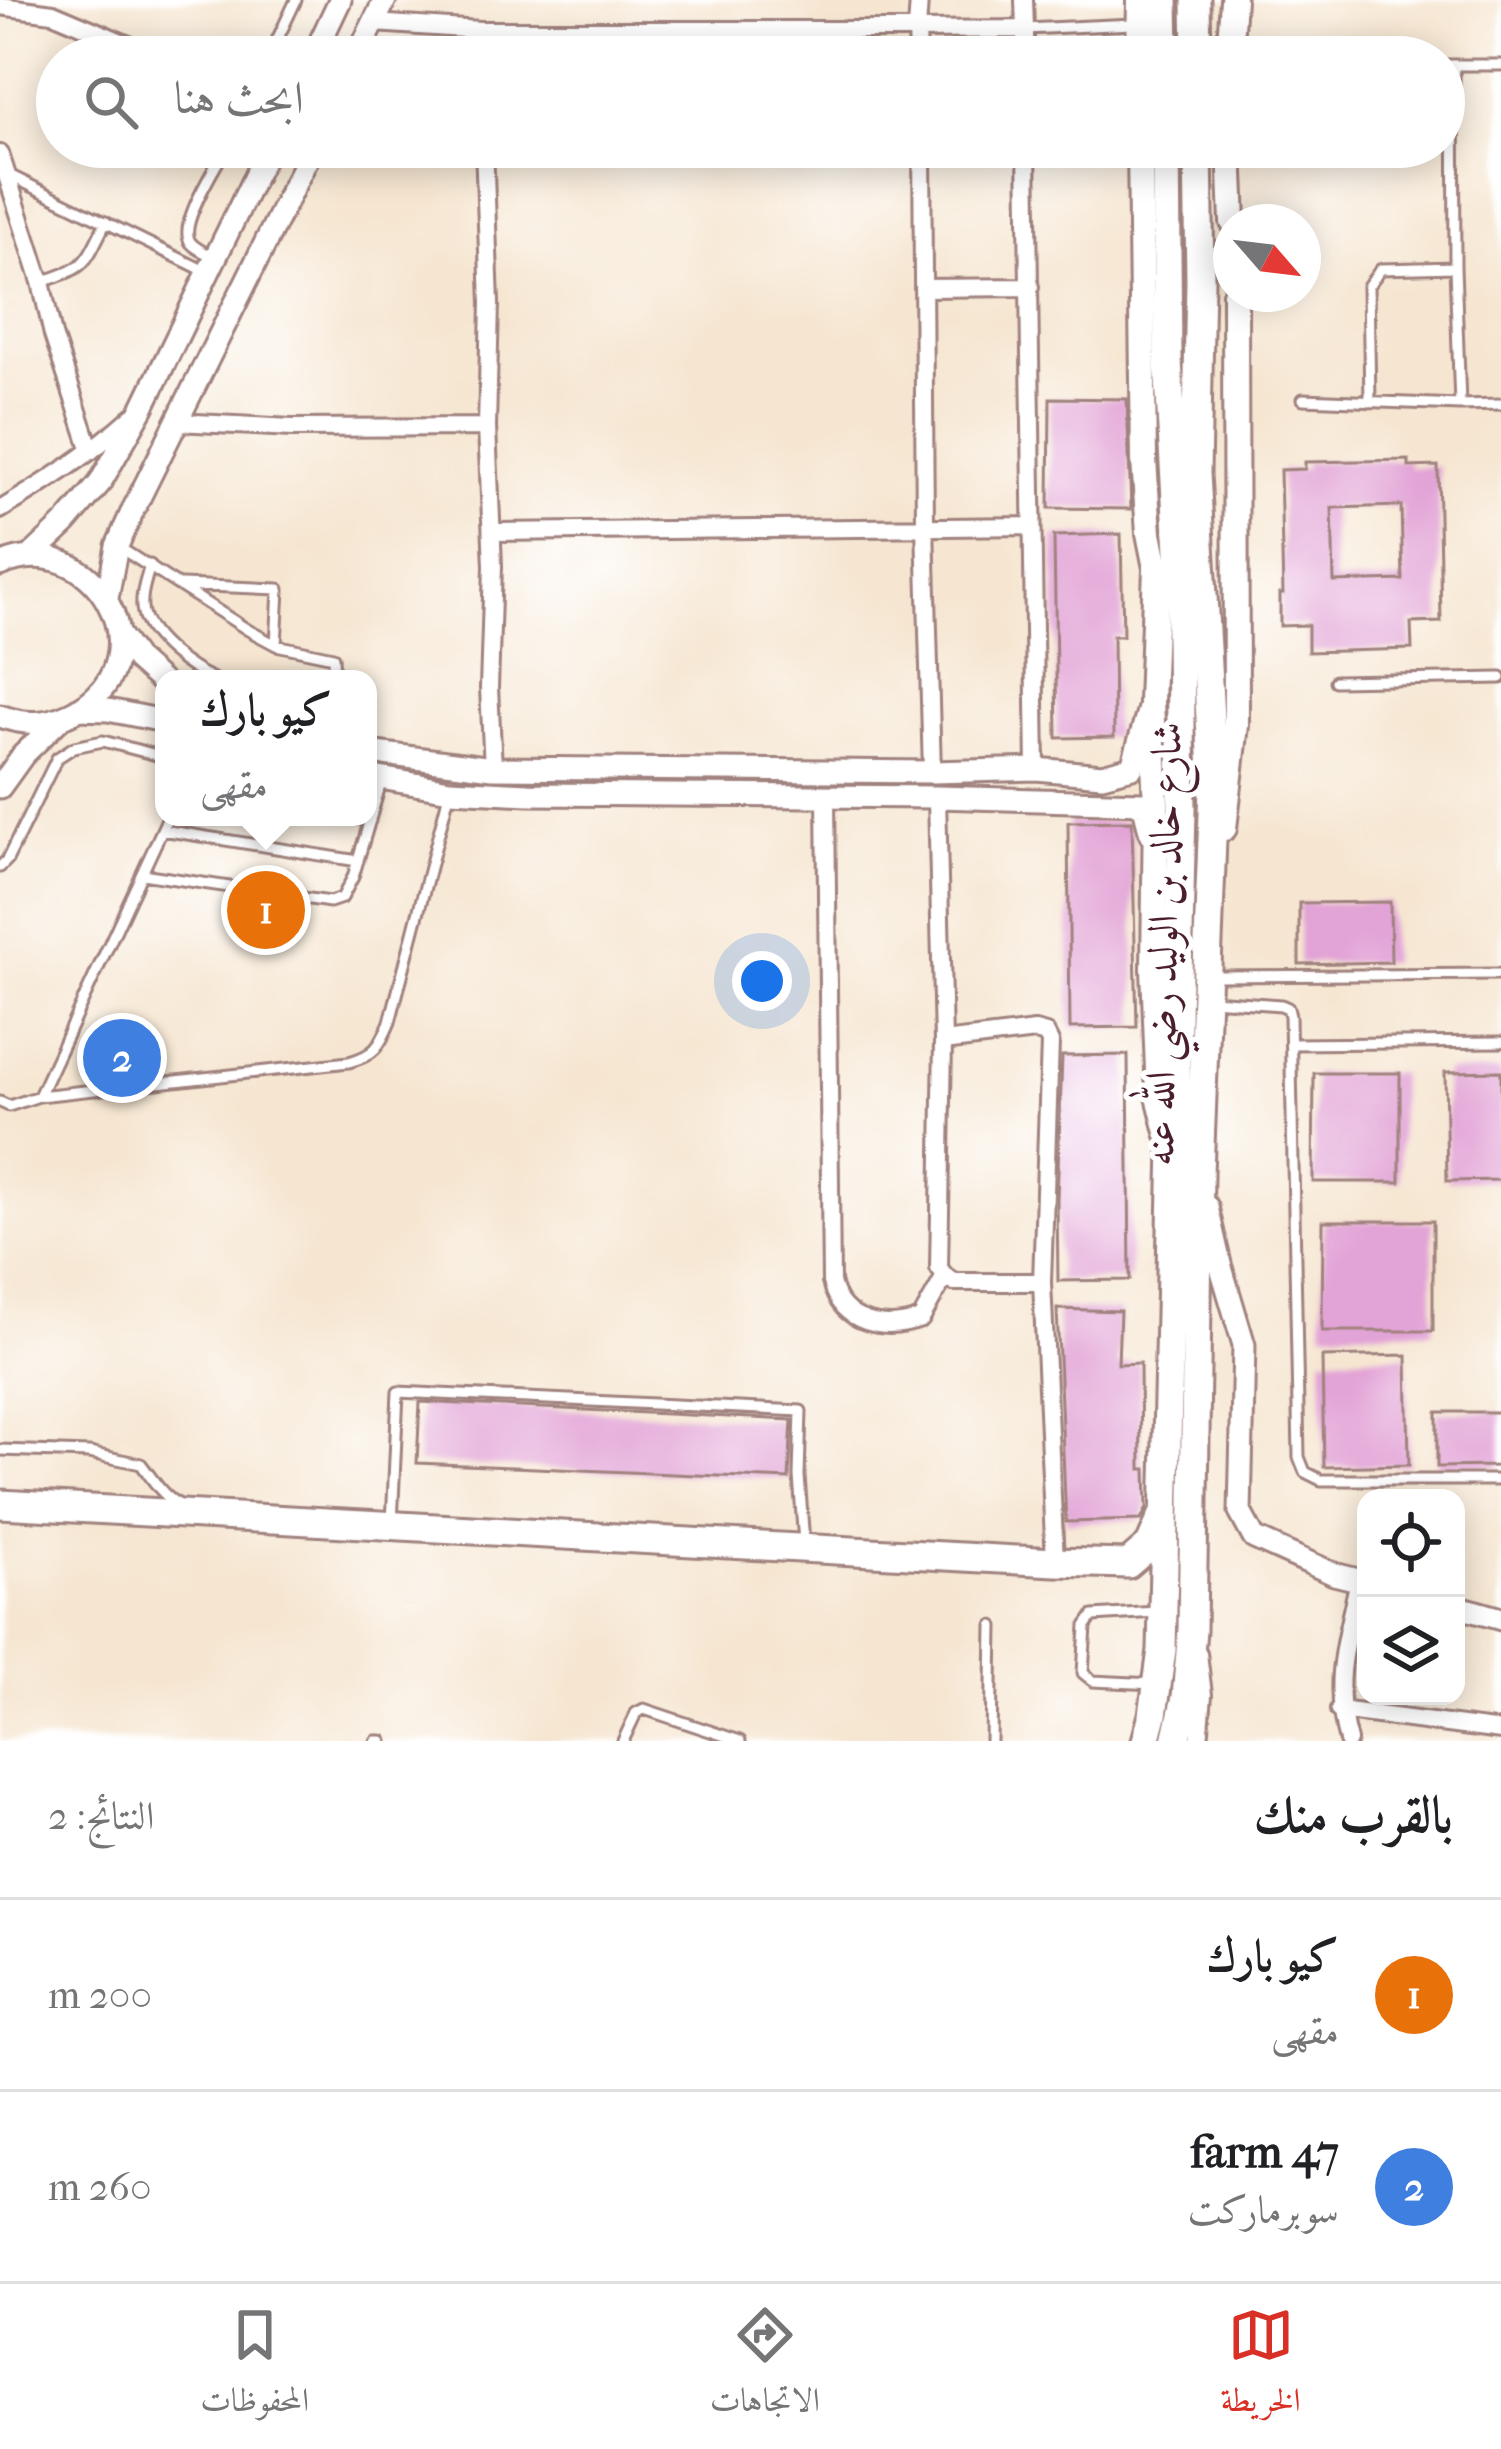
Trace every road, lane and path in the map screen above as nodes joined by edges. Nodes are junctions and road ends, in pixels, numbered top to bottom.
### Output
1 (296, 0) edge
2 (340, 0) edge
3 (385, 0) edge
4 (919, 0) edge
5 (1024, 0) edge
6 (1164, 0) edge
7 (1196, 0) edge
8 (1233, 0) edge
9 (0, 6) edge
10 (56, 7) edge
11 (1140, 12) edge
12 (374, 22) junction
13 (1025, 29) junction
14 (480, 30) junction
15 (917, 30) junction
16 (115, 36) edge
17 (278, 36) edge
18 (323, 36) edge
19 (367, 36) edge
20 (480, 36) edge
21 (917, 36) edge
22 (1025, 36) edge
23 (1165, 36) edge
24 (1197, 36) edge
25 (1230, 36) edge
26 (1465, 65) edge
27 (1501, 65) edge
28 (0, 154) edge
29 (215, 168) edge
30 (259, 168) edge
31 (303, 168) edge
32 (485, 168) edge
33 (922, 168) edge
34 (1027, 168) edge
35 (1139, 168) edge
36 (1166, 168) edge
37 (1198, 168) edge
38 (1232, 168) edge
39 (1452, 168) edge
40 (8, 173) junction
41 (1233, 204) edge
42 (106, 222) junction
43 (212, 266) junction
44 (1455, 267) junction
45 (41, 282) junction
46 (1030, 287) junction
47 (923, 288) junction
48 (1235, 312) edge
49 (1303, 399) dead end
50 (1370, 402) junction
51 (1501, 404) edge
52 (1460, 405) junction
53 (143, 407) junction
54 (177, 422) junction
55 (487, 428) junction
56 (91, 451) junction
57 (0, 510) edge
58 (925, 525) junction
59 (1032, 526) junction
60 (492, 532) junction
61 (117, 546) junction
62 (30, 556) junction
63 (0, 565) edge
64 (150, 565) junction
65 (181, 585) junction
66 (107, 598) junction
67 (119, 635) junction
68 (276, 644) junction
69 (193, 670) edge
70 (334, 670) edge
71 (155, 675) edge
72 (1501, 678) edge
73 (1335, 681) dead end
74 (1150, 701) junction
75 (68, 715) junction
76 (0, 716) edge
77 (155, 719) edge
78 (377, 753) edge
79 (155, 755) edge
80 (493, 768) junction
81 (1036, 769) junction
82 (932, 772) junction
83 (377, 777) edge
84 (0, 787) edge
85 (450, 790) junction
86 (826, 796) junction
87 (937, 797) junction
88 (164, 826) edge
89 (368, 826) edge
90 (162, 830) junction
91 (1155, 849) junction
92 (358, 861) junction
93 (0, 867) edge
94 (142, 874) junction
95 (1501, 974) edge
96 (1206, 981) junction
97 (943, 1042) junction
98 (1501, 1042) edge
99 (1292, 1045) junction
100 (39, 1096) junction
101 (3, 1106) edge
102 (1173, 1151) junction
103 (1199, 1173) junction
104 (945, 1276) junction
105 (1042, 1282) junction
106 (0, 1450) edge
107 (1501, 1480) edge
108 (0, 1504) edge
109 (1164, 1514) junction
110 (229, 1517) junction
111 (392, 1526) junction
112 (804, 1549) junction
113 (1054, 1562) junction
114 (1357, 1580) edge
115 (1358, 1597) edge
116 (1465, 1608) edge
117 (1162, 1612) junction
118 (1501, 1618) edge
119 (993, 1625) dead end
120 (1192, 1634) junction
121 (1157, 1684) junction
122 (1340, 1710) junction
123 (1501, 1731) edge
124 (623, 1741) edge
125 (740, 1741) edge
126 (991, 1741) edge
127 (1146, 1741) edge
128 (1176, 1741) edge
129 (1199, 1741) edge
130 (1348, 1741) edge

1 - 17 lane
2 - 18 street
3 - 12 street
4 - 15 street
5 - 13 street
6 - 23 main road
7 - 24 main road
8 - 25 main road
9 - 10 street
10 - 16 street
11 - 13 lane
12 - 14 street
12 - 19 street
13 - 15 street
13 - 22 street
14 - 15 street
14 - 20 street
15 - 21 street
26 - 27 lane
28 - 40 street
29 - 43 lane
30 - 43 street
31 - 54 street
32 - 55 street
33 - 47 street
34 - 46 street
35 - 74 main road
36 - 102 main road, شارع خالد بن الوليد رضي الله عنه
37 - 96 main road, شارع خالد بن الوليد رضي الله عنه
38 - 41 main road
39 - 44 lane
40 - 42 lane
40 - 45 street
42 - 43 lane
42 - 45 lane
43 - 53 street
44 - 50 lane
44 - 52 lane
45 - 56 street
46 - 47 street
46 - 59 street
47 - 58 street
48 - 96 main road
49 - 50 lane
50 - 52 lane
51 - 52 lane
53 - 56 street
53 - 62 street
54 - 55 street
54 - 61 street
55 - 60 street
56 - 57 street
58 - 59 street
58 - 60 street
58 - 82 street
59 - 81 street
60 - 80 street
61 - 64 lane
61 - 66 street
62 - 63 street
62 - 66 street
64 - 65 lane
64 - 69 lane
65 - 68 lane
65 - 68 lane
66 - 67 street
67 - 71 street
67 - 75 street
68 - 70 lane
72 - 73 lane
74 - 81 street
74 - 91 main road
75 - 76 street
75 - 77 street
75 - 84 street
78 - 80 street
79 - 93 lane
80 - 82 street
81 - 82 street
83 - 85 street
85 - 86 street
85 - 100 lane
86 - 87 street
86 - 104 street
87 - 91 street
87 - 97 street
88 - 90 lane
89 - 92 lane
90 - 92 lane
90 - 94 lane
91 - 102 main road
92 - 94 lane
94 - 100 lane
95 - 96 lane
96 - 99 lane
96 - 103 main road, شارع خالد بن الوليد رضي الله عنه
97 - 104 street
97 - 105 street
98 - 99 lane
99 - 107 lane
100 - 101 lane
102 - 109 main road, شارع خالد بن الوليد رضي الله عنه
103 - 114 street
103 - 120 main road, شارع خالد بن الوليد رضي الله عنه
104 - 105 street
105 - 113 street
106 - 110 lane
108 - 110 main road
109 - 113 main road
109 - 117 main road, شارع خالد بن الوليد رضي الله عنه
110 - 111 main road
111 - 112 main road
111 - 112 lane
112 - 113 main road
115 - 122 street
116 - 118 street
117 - 121 main road, شارع خالد بن الوليد رضي الله عنه
117 - 121 lane
119 - 126 lane
120 - 128 main road, شارع خالد بن الوليد رضي الله عنه
120 - 129 street
121 - 127 main road, شارع خالد بن الوليد رضي الله عنه
122 - 123 street
122 - 130 street
124 - 125 lane

